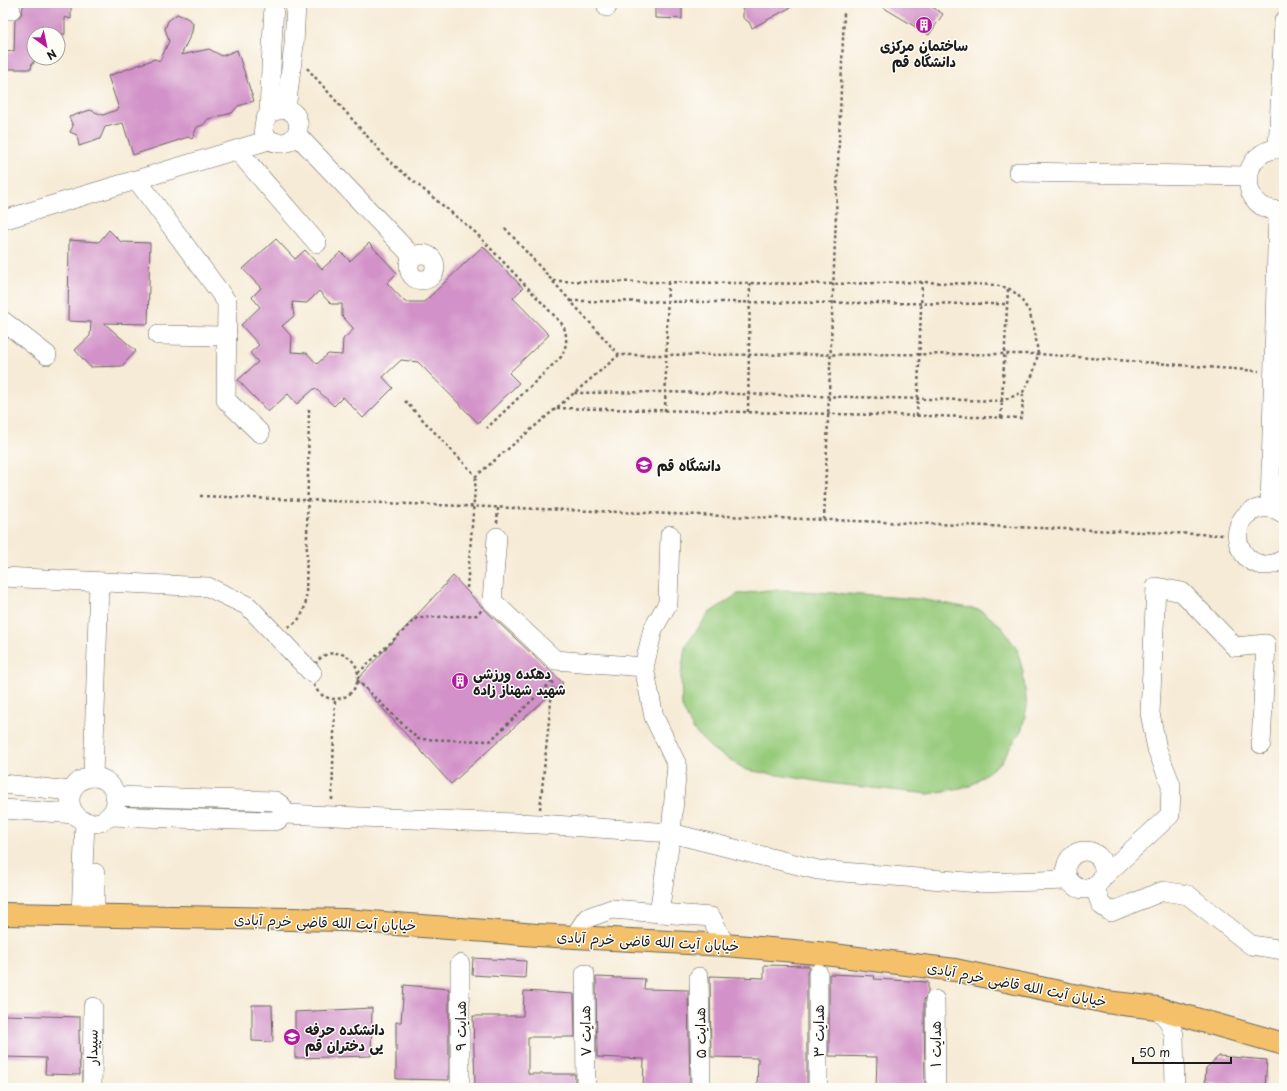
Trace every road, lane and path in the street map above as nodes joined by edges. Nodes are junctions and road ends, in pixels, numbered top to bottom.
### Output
1 (274, 3) edge
2 (296, 3) edge
3 (844, 13) dead end
4 (1284, 21) edge
5 (294, 45) junction
6 (278, 111) junction
7 (297, 135) junction
8 (269, 140) junction
9 (1281, 149) edge
10 (237, 150) junction
11 (1018, 172) dead end
12 (1248, 176) junction
13 (137, 180) junction
14 (1281, 210) edge
15 (3, 220) edge
16 (505, 228) dead end
17 (317, 243) dead end
18 (413, 257) dead end
19 (553, 281) junction
20 (668, 282) junction
21 (922, 282) junction
22 (750, 283) junction
23 (833, 284) junction
24 (1008, 288) junction
25 (570, 301) junction
26 (667, 302) junction
27 (750, 302) junction
28 (832, 303) junction
29 (922, 303) junction
30 (1007, 304) junction
31 (3, 321) edge
32 (158, 335) dead end
33 (227, 336) junction
34 (920, 354) junction
35 (1004, 354) junction
36 (1038, 354) junction
37 (48, 355) dead end
38 (619, 355) junction
39 (665, 355) junction
40 (750, 355) junction
41 (830, 355) junction
42 (1274, 372) junction
43 (665, 392) junction
44 (1022, 392) junction
45 (574, 393) junction
46 (749, 394) junction
47 (830, 396) junction
48 (918, 398) junction
49 (405, 401) dead end
50 (1002, 401) junction
51 (556, 408) junction
52 (309, 409) dead end
53 (665, 411) junction
54 (748, 412) junction
55 (829, 414) junction
56 (917, 416) junction
57 (1001, 418) junction
58 (486, 428) dead end
59 (260, 433) dead end
60 (476, 476) junction
61 (200, 496) dead end
62 (307, 500) junction
63 (474, 507) junction
64 (1277, 511) edge
65 (824, 520) junction
66 (1237, 535) junction
67 (496, 536) dead end
68 (670, 536) dead end
69 (1284, 559) edge
70 (3, 577) edge
71 (99, 582) junction
72 (467, 588) dead end
73 (492, 601) junction
74 (267, 627) junction
75 (555, 660) junction
76 (644, 667) junction
77 (312, 673) junction
78 (358, 673) junction
79 (357, 680) junction
80 (553, 680) junction
81 (335, 699) junction
82 (1261, 744) dead end
83 (92, 777) junction
84 (3, 784) edge
85 (72, 790) junction
86 (115, 796) junction
87 (3, 809) edge
88 (283, 814) junction
89 (332, 816) junction
90 (91, 819) junction
91 (539, 824) junction
92 (671, 833) junction
93 (1067, 880) junction
94 (1099, 882) junction
95 (659, 913) junction
96 (3, 914) edge
97 (88, 915) junction
98 (574, 937) junction
99 (725, 945) junction
100 (1284, 950) edge
101 (460, 964) dead end
102 (818, 973) dead end
103 (585, 974) dead end
104 (699, 977) dead end
105 (935, 1000) dead end
106 (93, 1007) dead end
107 (1157, 1008) junction
108 (1191, 1016) junction
109 (1174, 1036) junction
110 (1284, 1044) edge
111 (92, 1088) edge
112 (460, 1088) edge
113 (586, 1088) edge
114 (701, 1088) edge
115 (818, 1088) edge
116 (936, 1088) edge
117 (1175, 1088) edge

1 - 6 street
2 - 5 street
3 - 23 path
4 - 9 street
5 - 6 street
5 - 58 path
6 - 7 street
6 - 8 street
7 - 8 street
7 - 18 street
8 - 10 street
9 - 12 street
10 - 13 street
10 - 17 street
11 - 12 street
12 - 14 street
13 - 15 street
13 - 33 street
14 - 42 street
16 - 19 path
19 - 20 path
19 - 25 path
20 - 22 path
20 - 26 path
21 - 23 path
21 - 24 path
21 - 29 path
22 - 23 path
22 - 27 path
23 - 28 path
24 - 30 path
24 - 36 path
25 - 26 path
25 - 38 path
26 - 27 path
26 - 39 path
27 - 28 path
27 - 40 path
28 - 29 path
28 - 41 path
29 - 30 path
29 - 34 path
30 - 35 path
31 - 37 street
32 - 33 street
33 - 59 street
34 - 35 path
34 - 41 path
34 - 48 path
35 - 36 path
35 - 50 path
36 - 42 path
36 - 44 path
38 - 39 path
38 - 45 path
39 - 40 path
39 - 43 path
40 - 41 path
40 - 46 path
41 - 47 path
42 - 64 street
43 - 45 path
43 - 46 path
43 - 53 path
44 - 50 path
44 - 57 path
45 - 51 path
46 - 47 path
46 - 54 path
47 - 48 path
47 - 55 path
48 - 50 path
48 - 56 path
49 - 60 path
50 - 57 path
51 - 53 path
51 - 60 path
52 - 62 path
53 - 54 path
54 - 55 path
55 - 56 path
55 - 65 path
56 - 57 path
60 - 63 path
61 - 62 path
62 - 63 path
62 - 74 path
63 - 65 path
63 - 72 path
64 - 66 street
65 - 66 path
66 - 69 street
67 - 73 street
68 - 76 street
70 - 71 street
71 - 74 street
71 - 83 street
73 - 75 street
73 - 78 path
74 - 77 street
75 - 76 street
75 - 80 path
76 - 92 street
77 - 78 path
77 - 81 path
78 - 79 path
79 - 80 path
79 - 81 path
80 - 91 path
81 - 89 path
82 - 94 street
83 - 85 street
83 - 86 street
84 - 85 street
85 - 90 street
86 - 88 street
86 - 90 street
87 - 90 street
88 - 89 street
88 - 90 street
89 - 91 street
90 - 97 street
91 - 92 street
92 - 93 street
92 - 95 street
93 - 94 street
93 - 94 street
94 - 100 street
95 - 98 street
95 - 99 street
96 - 97 main road, خیابان آیت الله قاضی خرم آبادی
97 - 98 main road, خیابان آیت الله قاضی خرم آبادی
98 - 99 main road, خیابان آیت الله قاضی خرم آبادی
99 - 107 main road, خیابان آیت الله قاضی خرم آبادی
101 - 112 street, هدایت ۹
102 - 115 street, هدایت ۳
103 - 113 street, هدایت ۷
104 - 114 street, هدایت ۵
105 - 116 street, هدایت ۱
106 - 111 street, سپیدار
107 - 108 main road, خیابان آیت الله قاضی خرم آبادی
107 - 109 street
108 - 109 street
108 - 110 main road, خیابان آیت الله قاضی خرم آبادی
109 - 117 street

